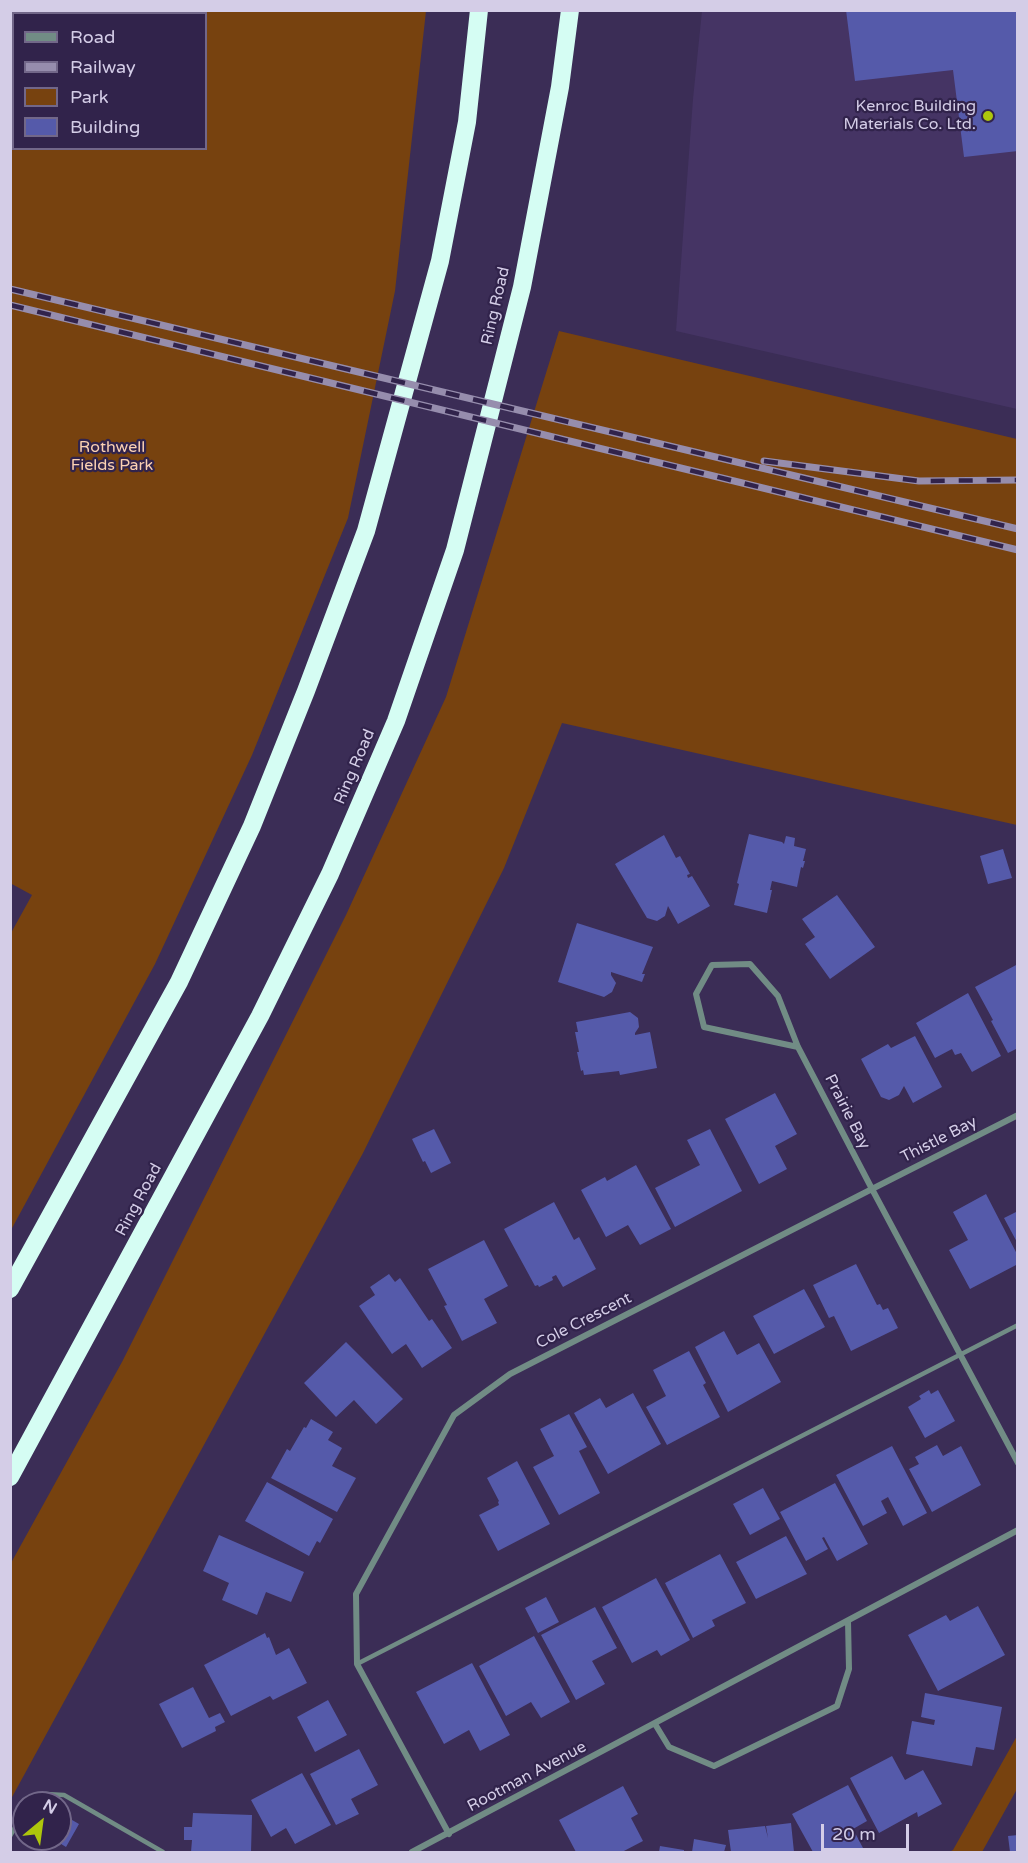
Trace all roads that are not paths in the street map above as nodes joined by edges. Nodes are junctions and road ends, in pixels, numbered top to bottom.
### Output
1 (478, 10) edge
2 (570, 10) edge
3 (798, 1047) junction
4 (1017, 1115) edge
5 (872, 1190) junction
6 (10, 1289) edge
7 (1017, 1324) edge
8 (960, 1355) junction
9 (1017, 1463) edge
10 (10, 1477) edge
11 (1017, 1530) edge
12 (848, 1621) junction
13 (357, 1664) junction
14 (655, 1724) junction
15 (72, 1800) edge
16 (449, 1834) junction
17 (163, 1852) edge
18 (412, 1852) edge

1 - 6 highway
2 - 10 highway, Ring Road
3 - 3 street, Prairie Bay
3 - 5 street, Prairie Bay
4 - 5 street, Thistle Bay
5 - 8 street
5 - 13 street, Cole Crescent
7 - 8 lane
8 - 9 street
8 - 13 lane
11 - 12 street, Rootman Avenue
12 - 14 street, Rootman Avenue
12 - 14 street
13 - 16 street, Cole Crescent
14 - 16 street, Rootman Avenue
15 - 17 lane
16 - 18 street, Rootman Avenue

